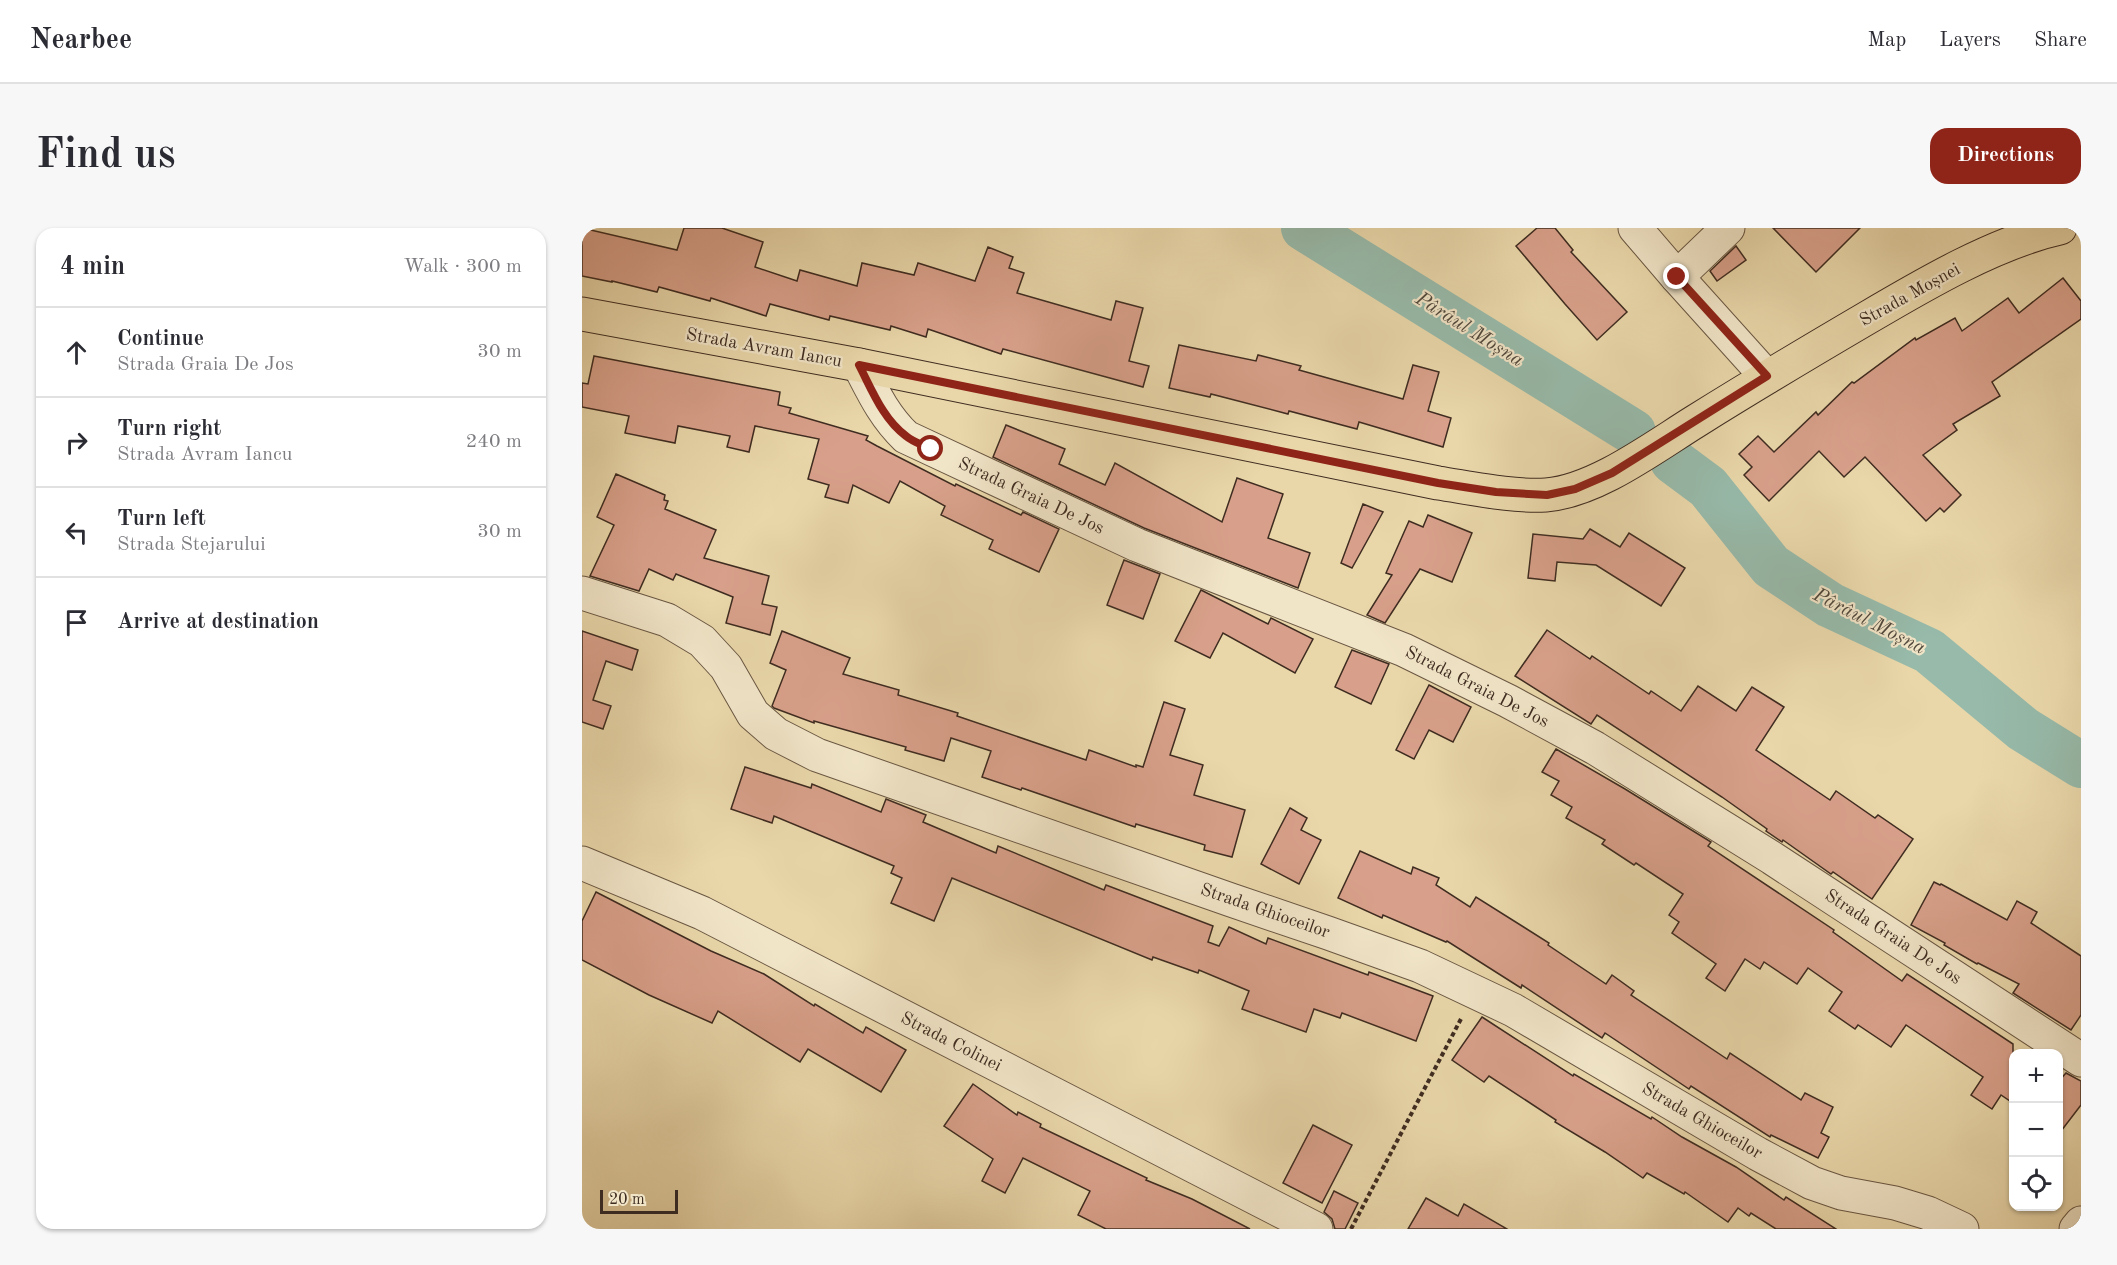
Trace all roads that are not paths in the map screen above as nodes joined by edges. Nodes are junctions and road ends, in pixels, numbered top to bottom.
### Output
1 (1635, 228) edge
2 (1728, 228) edge
3 (2060, 228) edge
4 (1677, 277) junction
5 (582, 314) edge
6 (859, 365) junction
7 (1767, 376) junction
8 (582, 593) edge
9 (582, 862) edge
10 (2081, 1060) edge
11 (2081, 1223) edge
12 (1316, 1229) edge
13 (1962, 1229) edge
14 (2076, 1229) edge

1 - 4 street
2 - 4 street
3 - 7 main road, Strada Moșnei
4 - 7 street
5 - 6 main road, Strada Avram Iancu
6 - 7 main road, Strada Avram Iancu
6 - 10 street, Strada Graia De Jos
8 - 13 street, Strada Ghioceilor
9 - 12 street, Strada Colinei
11 - 14 street

